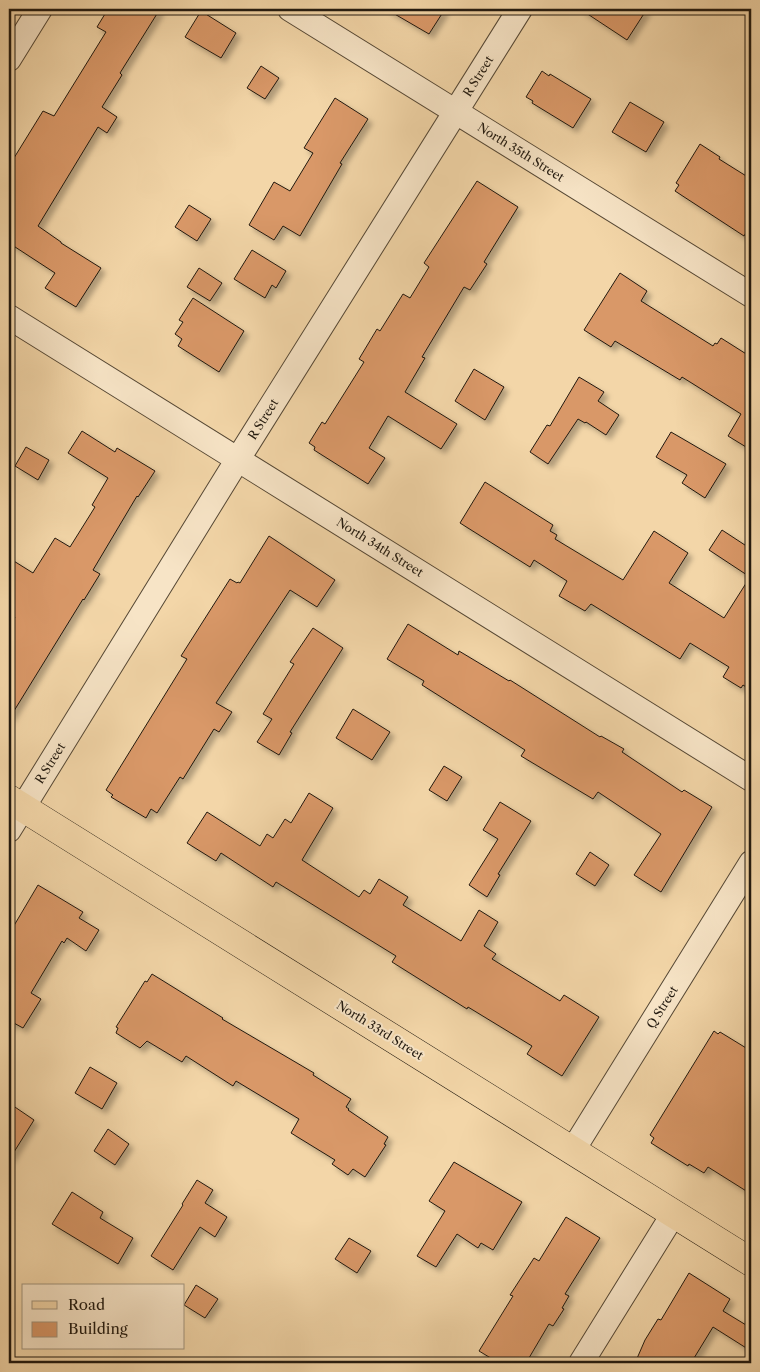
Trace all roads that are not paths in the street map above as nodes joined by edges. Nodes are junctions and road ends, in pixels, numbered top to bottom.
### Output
1 (40, 9) edge
2 (290, 9) edge
3 (520, 9) edge
4 (9, 58) edge
5 (456, 112) junction
6 (751, 296) edge
7 (9, 317) edge
8 (238, 459) junction
9 (751, 779) edge
10 (13, 812) edge
11 (751, 864) edge
12 (573, 1150) junction
13 (674, 1213) junction
14 (751, 1262) edge
15 (580, 1363) edge

1 - 4 street
2 - 5 street, North 35th Street
3 - 5 street, R Street
5 - 6 street, North 35th Street
5 - 8 street, R Street
7 - 8 street, North 34th Street
8 - 9 street, North 34th Street
8 - 10 street, R Street
10 - 12 main road, North 33rd Street
11 - 12 street, Q Street
12 - 13 main road, North 33rd Street
13 - 14 main road, North 33rd Street
13 - 15 street

